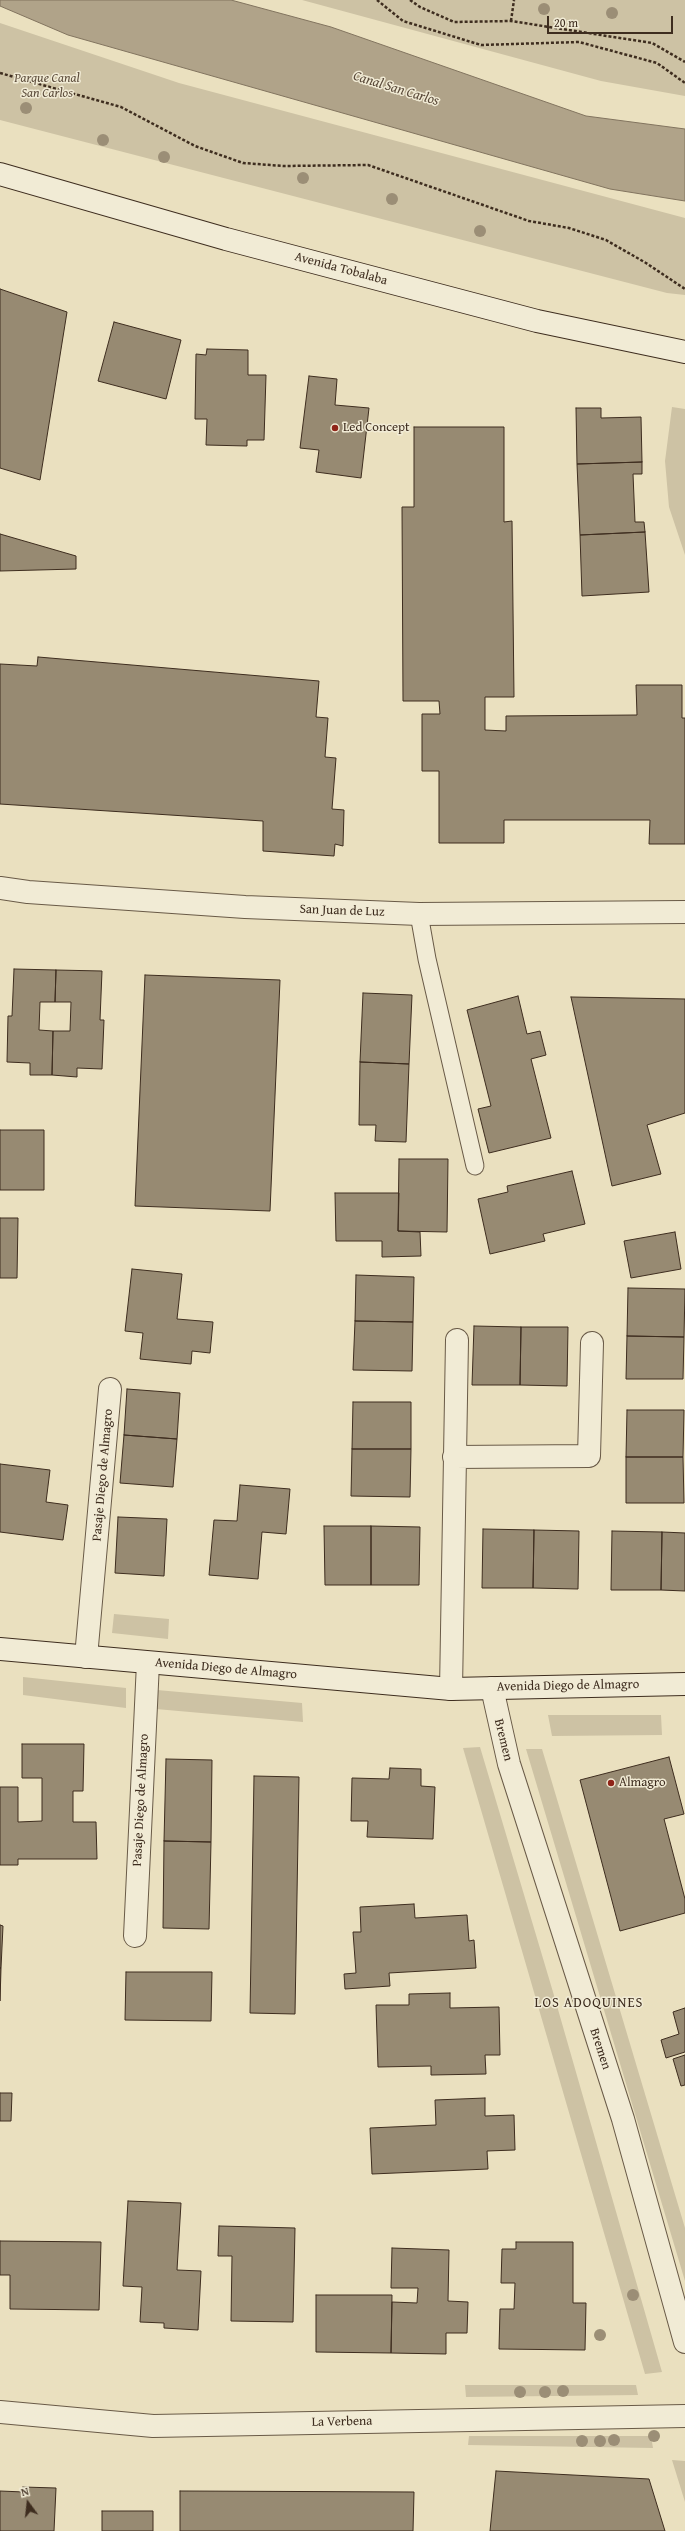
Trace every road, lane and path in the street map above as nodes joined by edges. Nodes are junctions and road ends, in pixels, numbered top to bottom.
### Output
1 (376, 0) edge
2 (410, 0) edge
3 (514, 0) edge
4 (511, 22) junction
5 (685, 62) edge
6 (0, 73) edge
7 (685, 83) edge
8 (0, 174) edge
9 (685, 289) edge
10 (685, 352) edge
11 (0, 888) edge
12 (685, 912) edge
13 (419, 914) junction
14 (475, 1166) dead end
15 (457, 1340) dead end
16 (592, 1343) dead end
17 (110, 1389) dead end
18 (454, 1457) junction
19 (0, 1649) edge
20 (86, 1657) junction
21 (148, 1663) junction
22 (685, 1684) edge
23 (451, 1688) junction
24 (492, 1688) junction
25 (135, 1936) dead end
26 (685, 2342) edge
27 (0, 2412) edge
28 (685, 2416) edge

1 - 7 path
2 - 4 path
3 - 4 path
4 - 5 path
6 - 9 path
8 - 10 street, Avenida Tobalaba
11 - 13 street, San Juan de Luz
12 - 13 street, San Juan de Luz
13 - 14 lane
15 - 18 street
16 - 18 street
17 - 20 street, Pasaje Diego de Almagro
18 - 23 street
19 - 20 street, Avenida Diego de Almagro
20 - 21 street, Avenida Diego de Almagro
21 - 23 street, Avenida Diego de Almagro
21 - 25 street, Pasaje Diego de Almagro
22 - 24 street, Avenida Diego de Almagro
23 - 24 street, Avenida Diego de Almagro
24 - 26 street, Bremen
27 - 28 street, La Verbena

